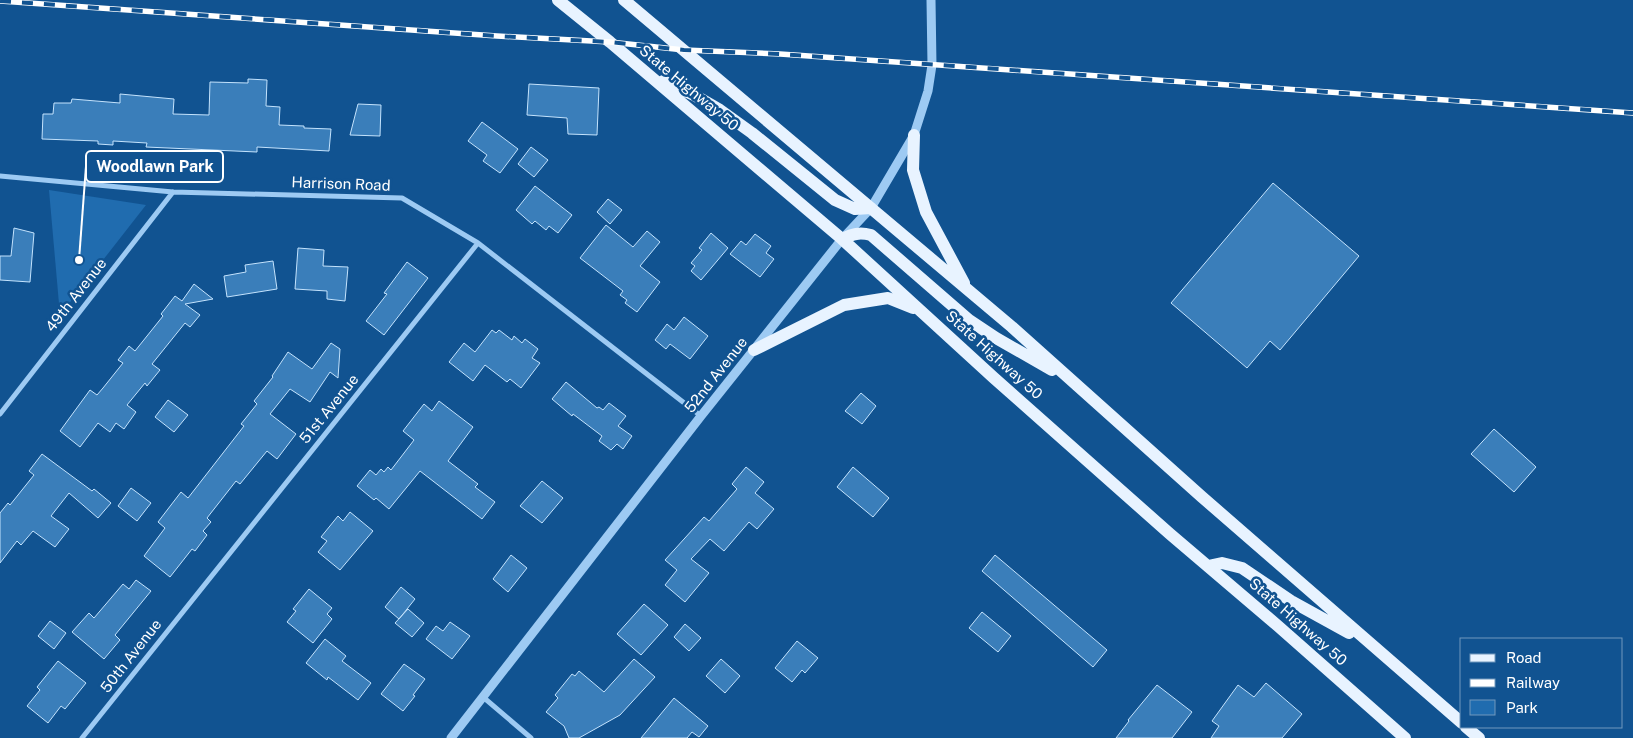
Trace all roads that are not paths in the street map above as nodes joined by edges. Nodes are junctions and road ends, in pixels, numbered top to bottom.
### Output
1 (558, 0) edge
2 (624, 0) edge
3 (931, 0) edge
4 (649, 75) junction
5 (914, 135) junction
6 (0, 176) edge
7 (173, 192) junction
8 (870, 208) junction
9 (842, 239) junction
10 (478, 243) junction
11 (968, 289) junction
12 (920, 310) junction
13 (754, 350) junction
14 (1076, 384) junction
15 (0, 414) edge
16 (701, 416) junction
17 (1208, 566) junction
18 (199, 590) joint
19 (1373, 646) junction
20 (483, 697) junction
21 (1460, 721) edge
22 (1467, 728) edge
23 (82, 738) edge
24 (451, 738) edge
25 (531, 738) edge
26 (1405, 738) edge
27 (1479, 738) edge

1 - 4 main road, State Highway 50
2 - 8 main road, State Highway 50
3 - 5 street, 52nd Avenue
4 - 8 main road
4 - 9 main road, State Highway 50
5 - 8 street, 52nd Avenue
5 - 11 main road
6 - 7 street, Harrison Road
7 - 10 street, Harrison Road
7 - 15 street, 49th Avenue
8 - 9 street, 52nd Avenue
8 - 11 main road, State Highway 50
9 - 12 main road, State Highway 50
9 - 13 street, 52nd Avenue
9 - 14 main road
10 - 16 street, Harrison Road
10 - 18 street, 51st Avenue
11 - 14 main road, State Highway 50
12 - 13 main road
12 - 17 main road, State Highway 50
13 - 16 street, 52nd Avenue
14 - 19 main road, State Highway 50
16 - 20 street, 52nd Avenue
17 - 19 main road
17 - 26 main road, State Highway 50
18 - 23 street, 50th Avenue
19 - 21 main road, State Highway 50
20 - 24 street, 52nd Avenue
20 - 25 street
22 - 27 main road

